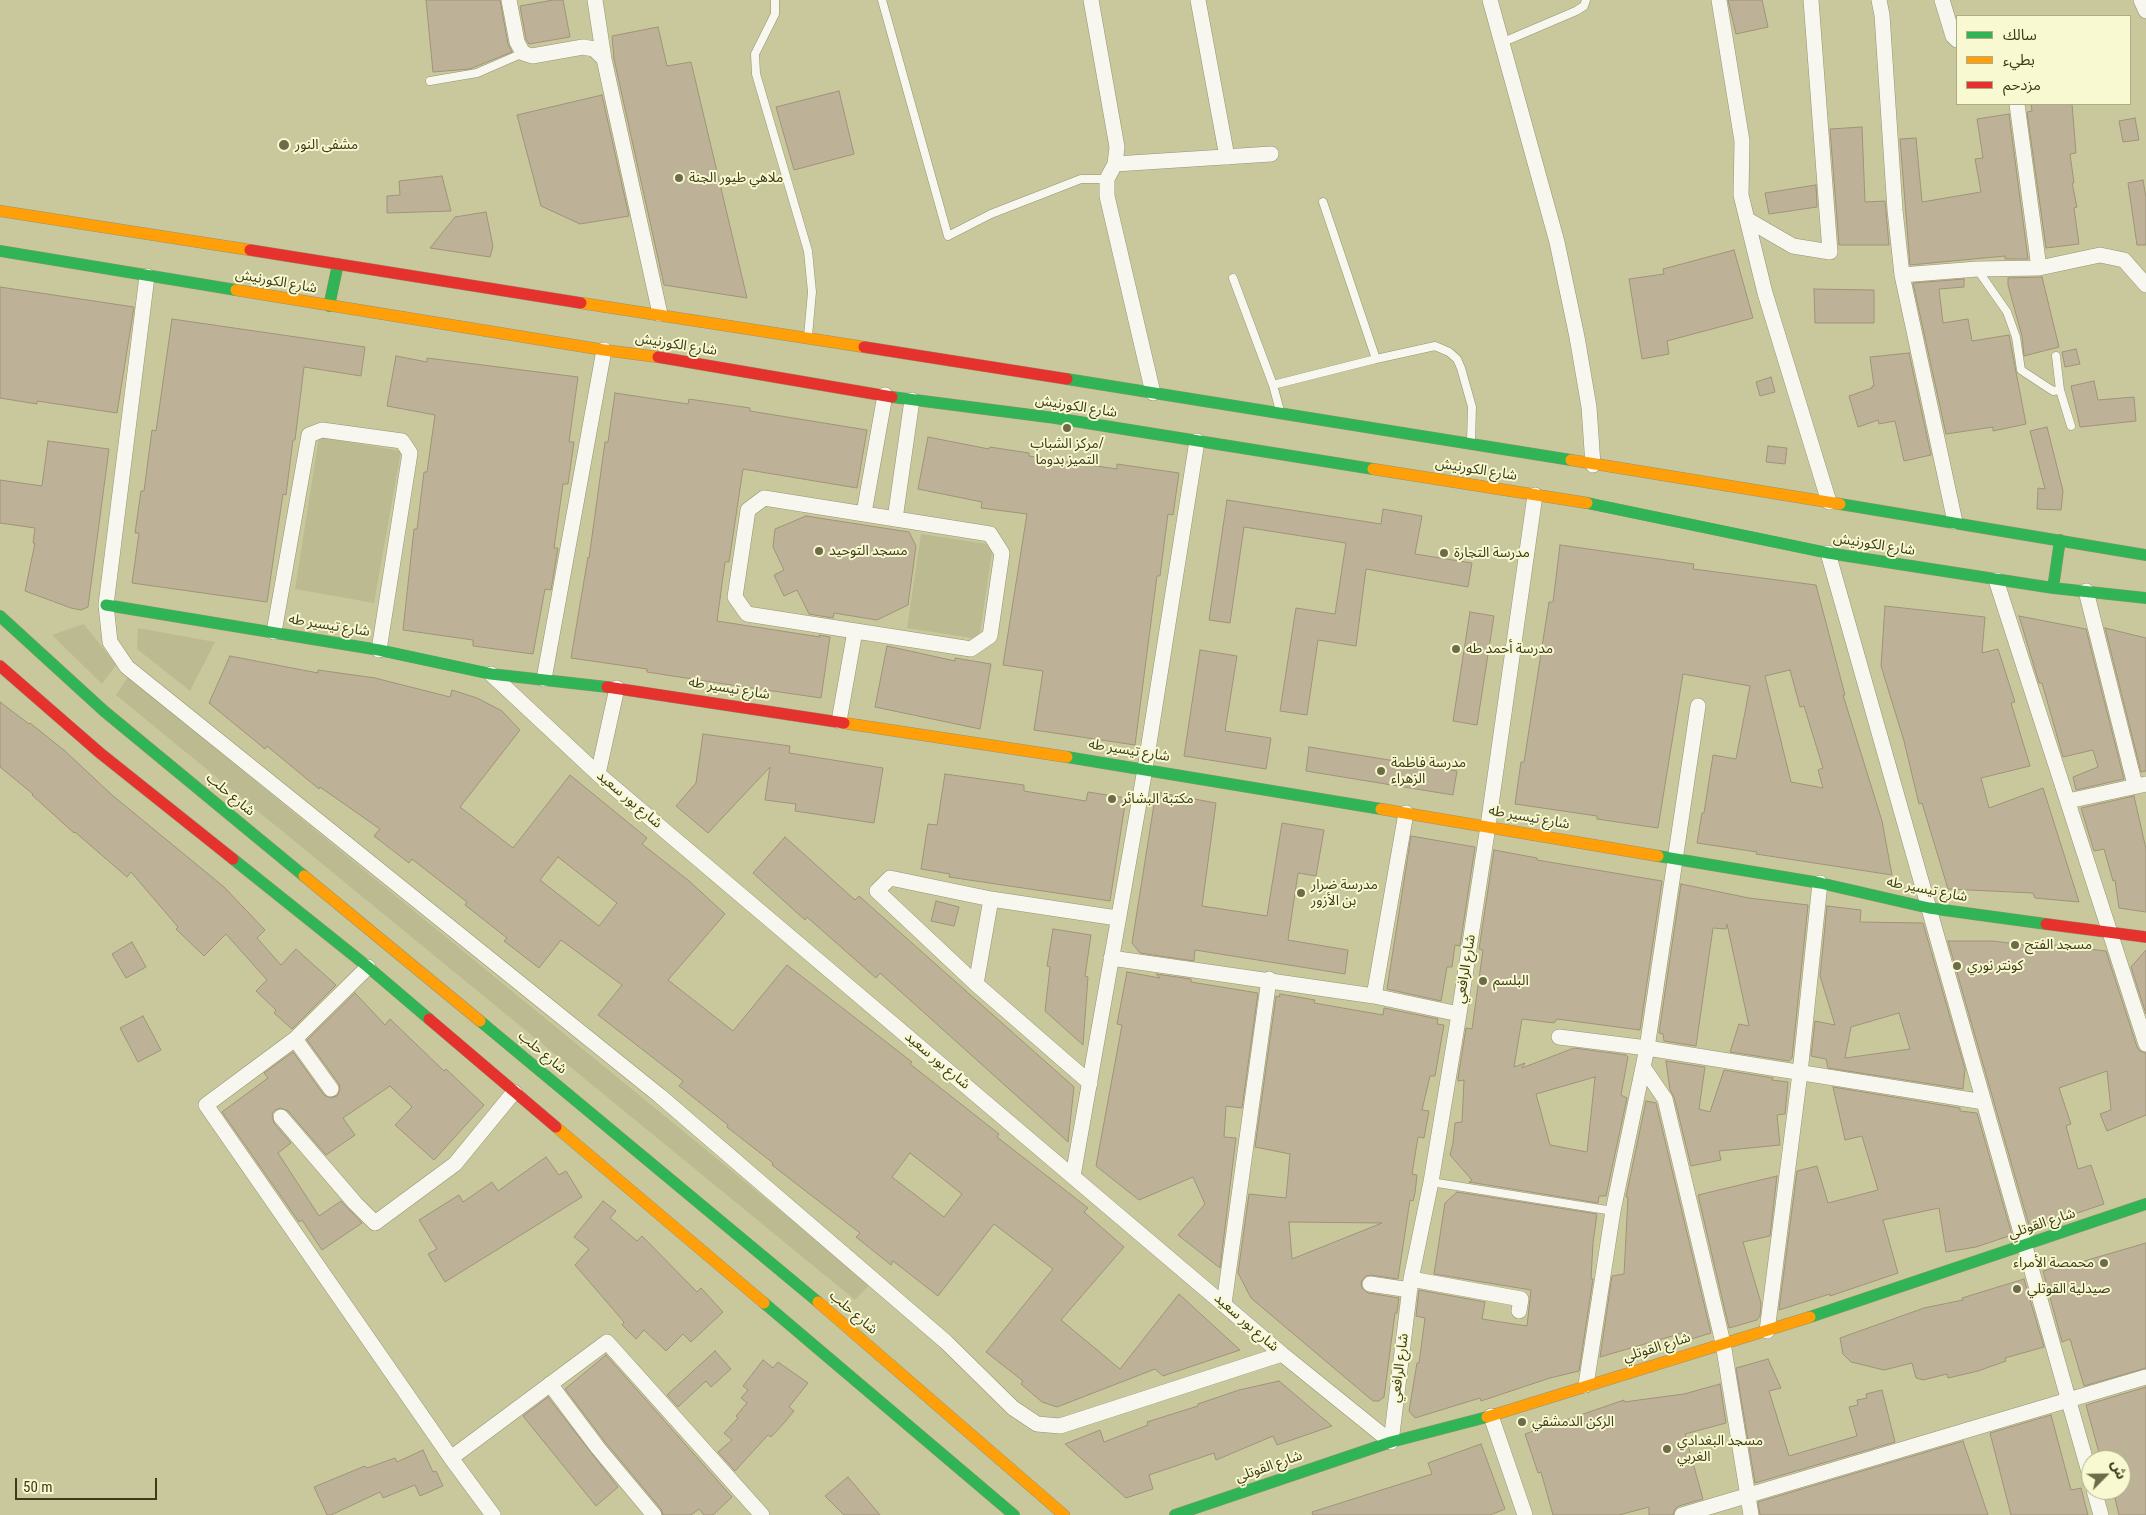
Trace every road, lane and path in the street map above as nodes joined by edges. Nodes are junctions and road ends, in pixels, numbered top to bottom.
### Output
1 (509, 0) edge
2 (595, 0) edge
3 (775, 0) edge
4 (882, 0) edge
5 (1091, 0) edge
6 (1198, 0) edge
7 (1490, 0) edge
8 (1586, 0) edge
9 (1719, 0) edge
10 (1811, 0) edge
11 (1879, 0) edge
12 (1942, 0) edge
13 (2141, 0) edge
14 (2146, 11) edge
15 (1956, 39) edge
16 (1501, 43) junction
17 (523, 53) junction
18 (604, 59) junction
19 (430, 81) dead end
20 (2017, 105) edge
21 (1271, 154) dead end
22 (1227, 157) junction
23 (1115, 164) junction
24 (1108, 179) junction
25 (1323, 202) dead end
26 (0, 211) edge
27 (1748, 220) junction
28 (0, 251) edge
29 (338, 264) junction
30 (2039, 268) junction
31 (1977, 269) junction
32 (1902, 275) junction
33 (147, 276) junction
34 (1233, 278) dead end
35 (2146, 285) edge
36 (330, 306) junction
37 (660, 314) junction
38 (808, 338) junction
39 (604, 350) junction
40 (2056, 356) dead end
41 (1376, 359) junction
42 (1272, 385) junction
43 (2060, 390) junction
44 (1153, 392) junction
45 (885, 395) junction
46 (912, 400) junction
47 (1281, 413) junction
48 (2071, 426) dead end
49 (1197, 441) junction
50 (1471, 444) junction
51 (1593, 465) junction
52 (1535, 495) junction
53 (1829, 502) junction
54 (864, 513) junction
55 (894, 518) junction
56 (1955, 522) junction
57 (2060, 540) junction
58 (1828, 552) junction
59 (2146, 555) edge
60 (1996, 580) junction
61 (2053, 588) junction
62 (2086, 591) junction
63 (2146, 598) edge
64 (106, 605) junction
65 (0, 616) edge
66 (855, 631) junction
67 (274, 632) junction
68 (379, 650) junction
69 (0, 666) edge
70 (490, 674) junction
71 (544, 679) junction
72 (617, 688) junction
73 (1698, 706) dead end
74 (839, 721) junction
75 (1145, 769) junction
76 (598, 774) junction
77 (2141, 784) edge
78 (2068, 801) junction
79 (1406, 814) junction
80 (1488, 826) junction
81 (1676, 859) junction
82 (1820, 883) junction
83 (991, 898) junction
84 (1929, 908) junction
85 (1117, 918) junction
86 (2110, 931) junction
87 (2146, 937) edge
88 (1111, 958) junction
89 (368, 967) junction
90 (1269, 979) junction
91 (976, 984) junction
92 (1374, 996) junction
93 (1459, 1014) junction
94 (1559, 1037) dead end
95 (295, 1039) junction
96 (2146, 1044) edge
97 (1647, 1048) junction
98 (1643, 1067) junction
99 (1800, 1073) junction
100 (1090, 1083) junction
101 (331, 1090) dead end
102 (514, 1092) junction
103 (1984, 1102) junction
104 (282, 1117) dead end
105 (1073, 1176) junction
106 (1431, 1182) junction
107 (2146, 1204) edge
108 (1613, 1211) junction
109 (2026, 1245) junction
110 (1370, 1284) dead end
111 (1411, 1284) junction
112 (1224, 1304) junction
113 (1519, 1311) dead end
114 (1767, 1331) junction
115 (1723, 1342) junction
116 (1282, 1354) junction
117 (2146, 1377) edge
118 (550, 1384) junction
119 (1586, 1385) junction
120 (2068, 1399) junction
121 (1491, 1416) junction
122 (1391, 1442) junction
123 (2083, 1450) edge
124 (451, 1458) junction
125 (1749, 1496) junction
126 (2097, 1500) edge
127 (493, 1515) edge
128 (654, 1515) edge
129 (762, 1515) edge
130 (1014, 1515) edge
131 (1064, 1515) edge
132 (1175, 1515) edge
133 (1525, 1515) edge
134 (1682, 1515) edge
135 (1751, 1515) edge
136 (2101, 1515) edge

1 - 17 street
2 - 18 street
3 - 38 lane
4 - 24 lane
5 - 23 street
6 - 22 street
7 - 16 street
8 - 16 lane
9 - 27 street
10 - 27 street
11 - 32 street
12 - 15 street
13 - 14 street
16 - 51 street
17 - 18 street
17 - 19 lane
18 - 37 street
20 - 30 street
21 - 22 street
22 - 23 street
23 - 24 street
24 - 44 street
25 - 41 lane
26 - 29 main road, شارع الكورنيش
27 - 53 street
28 - 33 main road, شارع الكورنيش
29 - 36 main road
29 - 37 main road, شارع الكورنيش
30 - 31 street
30 - 35 street
31 - 32 street
31 - 43 lane
32 - 56 street
33 - 36 main road, شارع الكورنيش
33 - 64 street
34 - 42 lane
36 - 39 main road, شارع الكورنيش
37 - 38 main road, شارع الكورنيش
38 - 44 main road, شارع الكورنيش
39 - 45 main road, شارع الكورنيش
39 - 71 street
40 - 43 lane
41 - 42 lane
41 - 50 lane
42 - 47 lane
43 - 48 lane
44 - 47 main road, شارع الكورنيش
45 - 46 main road, شارع الكورنيش
45 - 54 street
46 - 49 main road, شارع الكورنيش
46 - 55 street
47 - 50 main road, شارع الكورنيش
49 - 52 main road, شارع الكورنيش
49 - 75 street
50 - 51 main road, شارع الكورنيش
51 - 53 main road, شارع الكورنيش
52 - 58 main road, شارع الكورنيش
52 - 80 street, شارع الرافعي
53 - 56 main road, شارع الكورنيش
54 - 55 street
54 - 66 street
55 - 66 street
56 - 57 main road, شارع الكورنيش
57 - 59 main road, شارع الكورنيش
57 - 61 main road
58 - 60 main road, شارع الكورنيش
58 - 84 street
60 - 61 main road, شارع الكورنيش
60 - 78 street
61 - 62 main road, شارع الكورنيش
62 - 63 main road, شارع الكورنيش
62 - 77 street
64 - 67 main road, شارع تيسير طه
64 - 116 street
65 - 131 main road, شارع حلب
66 - 74 street
67 - 68 main road, شارع تيسير طه
67 - 68 street
68 - 70 main road, شارع تيسير طه
69 - 89 main road
70 - 71 main road, شارع تيسير طه
70 - 76 street, شارع بور سعيد
71 - 72 main road, شارع تيسير طه
72 - 74 main road, شارع تيسير طه
72 - 76 street
73 - 81 street
74 - 75 main road, شارع تيسير طه
75 - 79 main road, شارع تيسير طه
75 - 85 street
76 - 105 street, شارع بور سعيد
77 - 78 street
78 - 86 street
79 - 80 main road, شارع تيسير طه
79 - 92 street
80 - 81 main road, شارع تيسير طه
80 - 93 street, شارع الرافعي
81 - 82 main road, شارع تيسير طه
81 - 97 street
82 - 84 main road, شارع تيسير طه
82 - 99 street
83 - 85 street
83 - 91 street
83 - 91 street
84 - 86 main road, شارع تيسير طه
84 - 103 street
85 - 88 street
86 - 87 main road, شارع تيسير طه
86 - 96 street
88 - 90 street
88 - 100 street
89 - 95 street
89 - 102 main road
90 - 92 street
90 - 112 street
91 - 100 street
92 - 93 street
93 - 106 street, شارع الرافعي
94 - 97 street
95 - 101 street
95 - 124 street
97 - 98 street
97 - 99 street
98 - 108 street
98 - 115 street
99 - 103 street
99 - 114 street
100 - 105 street
102 - 104 street
102 - 130 main road
103 - 109 street
105 - 112 street, شارع بور سعيد
106 - 108 lane
106 - 111 street, شارع الرافعي
107 - 109 main road, شارع القوتلي
108 - 119 street
109 - 114 main road, شارع القوتلي
109 - 120 street
110 - 111 street
111 - 113 street
111 - 122 street, شارع الرافعي
112 - 116 street, شارع بور سعيد
114 - 115 main road, شارع القوتلي
115 - 119 main road, شارع القوتلي
115 - 125 street
116 - 122 street, شارع بور سعيد
117 - 120 street
118 - 124 street
118 - 128 street
118 - 129 street
119 - 121 main road, شارع القوتلي
120 - 123 street
120 - 125 street
121 - 122 main road, شارع القوتلي
121 - 133 street
122 - 132 main road, شارع القوتلي
124 - 127 street
125 - 134 street
125 - 135 street
126 - 136 street

